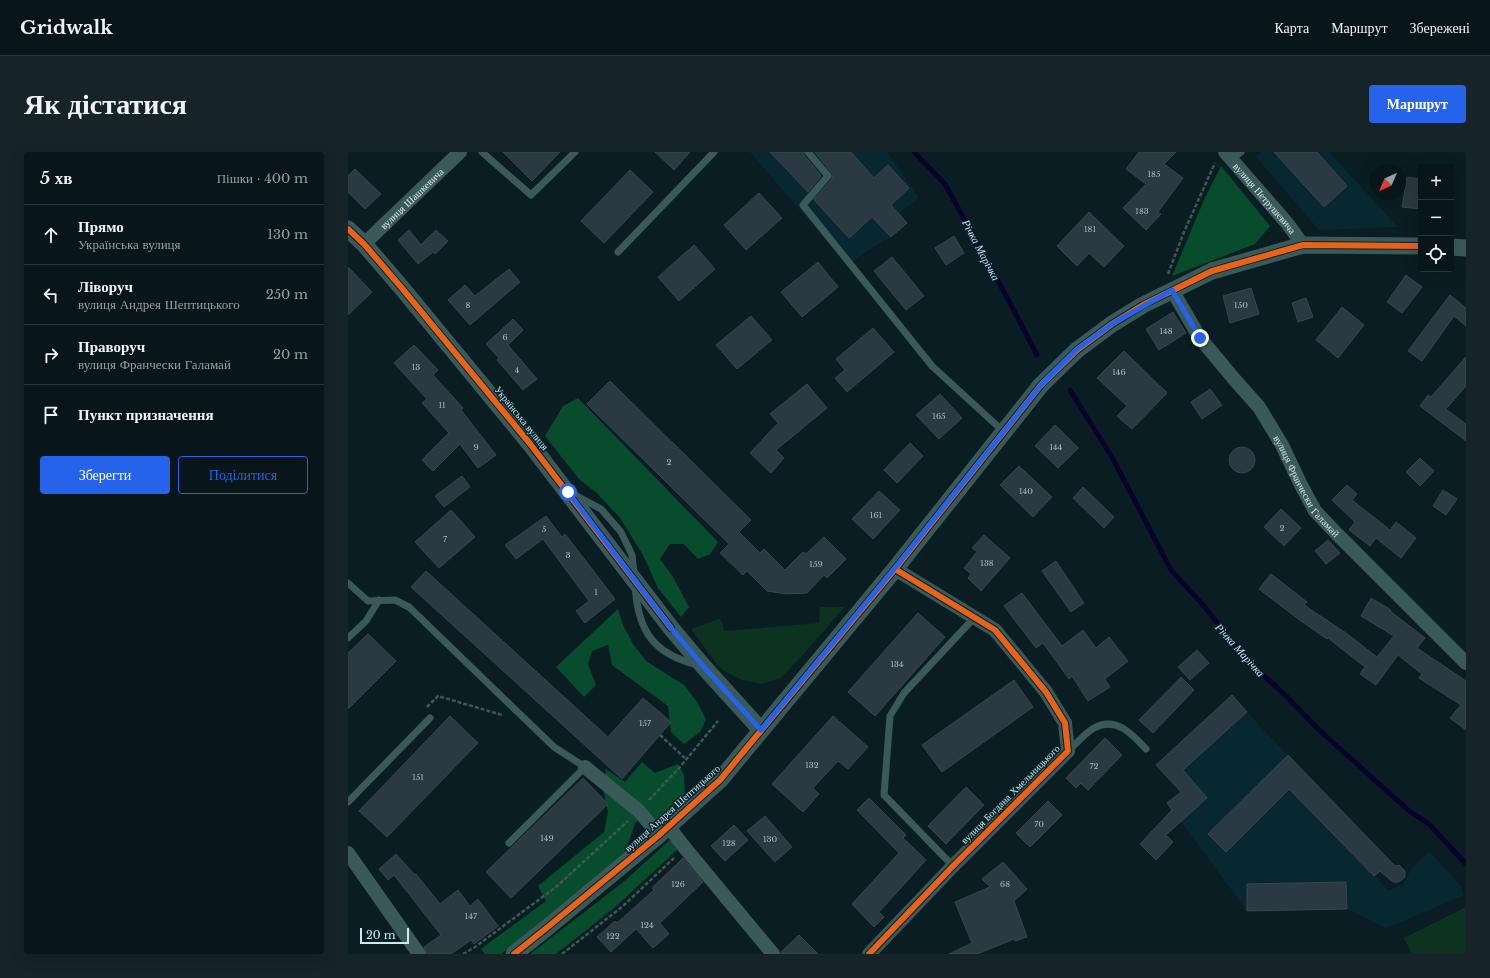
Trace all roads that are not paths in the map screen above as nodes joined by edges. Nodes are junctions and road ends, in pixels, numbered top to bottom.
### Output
1 (460, 152) edge
2 (482, 152) edge
3 (575, 152) edge
4 (714, 152) edge
5 (808, 152) edge
6 (1231, 154) edge
7 (348, 229) edge
8 (364, 244) junction
9 (1303, 245) junction
10 (1418, 246) edge
11 (1454, 247) edge
12 (1466, 248) edge
13 (618, 252) dead end
14 (1169, 283) junction
15 (1005, 432) junction
16 (895, 568) junction
17 (348, 582) edge
18 (379, 600) junction
19 (974, 618) junction
20 (348, 638) edge
21 (1466, 662) edge
22 (430, 718) dead end
23 (761, 730) junction
24 (1146, 748) dead end
25 (1068, 751) junction
26 (585, 767) junction
27 (348, 802) edge
28 (664, 830) junction
29 (509, 843) dead end
30 (348, 853) edge
31 (953, 866) junction
32 (419, 954) edge
33 (514, 954) edge
34 (773, 954) edge
35 (869, 954) edge

1 - 8 street, вулиця Шашкевича
2 - 3 lane
4 - 13 lane
5 - 15 lane
6 - 9 street, вулиця Петрушевича
7 - 8 street, Українська вулиця
8 - 23 street, Українська вулиця
9 - 10 street, вулиця Андрея Шептицького
9 - 14 street, вулиця Андрея Шептицького
11 - 12 street
14 - 15 street, вулиця Андрея Шептицького
14 - 21 street, вулиця Франчески Галамай
15 - 16 street, вулиця Андрея Шептицького
16 - 19 street, вулиця Богдана Хмельницького
16 - 23 street, вулиця Андрея Шептицького
17 - 18 lane, вулиця Андрея Шептицького
18 - 20 lane
18 - 26 lane, вулиця Андрея Шептицького
19 - 25 street, вулиця Богдана Хмельницького
19 - 31 lane
22 - 27 lane
23 - 28 street, вулиця Андрея Шептицького
24 - 25 lane
25 - 31 street, вулиця Богдана Хмельницького
26 - 28 street, вулиця Андрея Шептицького
26 - 29 lane
28 - 33 street, вулиця Андрея Шептицького
28 - 34 street
30 - 32 street
31 - 35 street, вулиця Богдана Хмельницького

